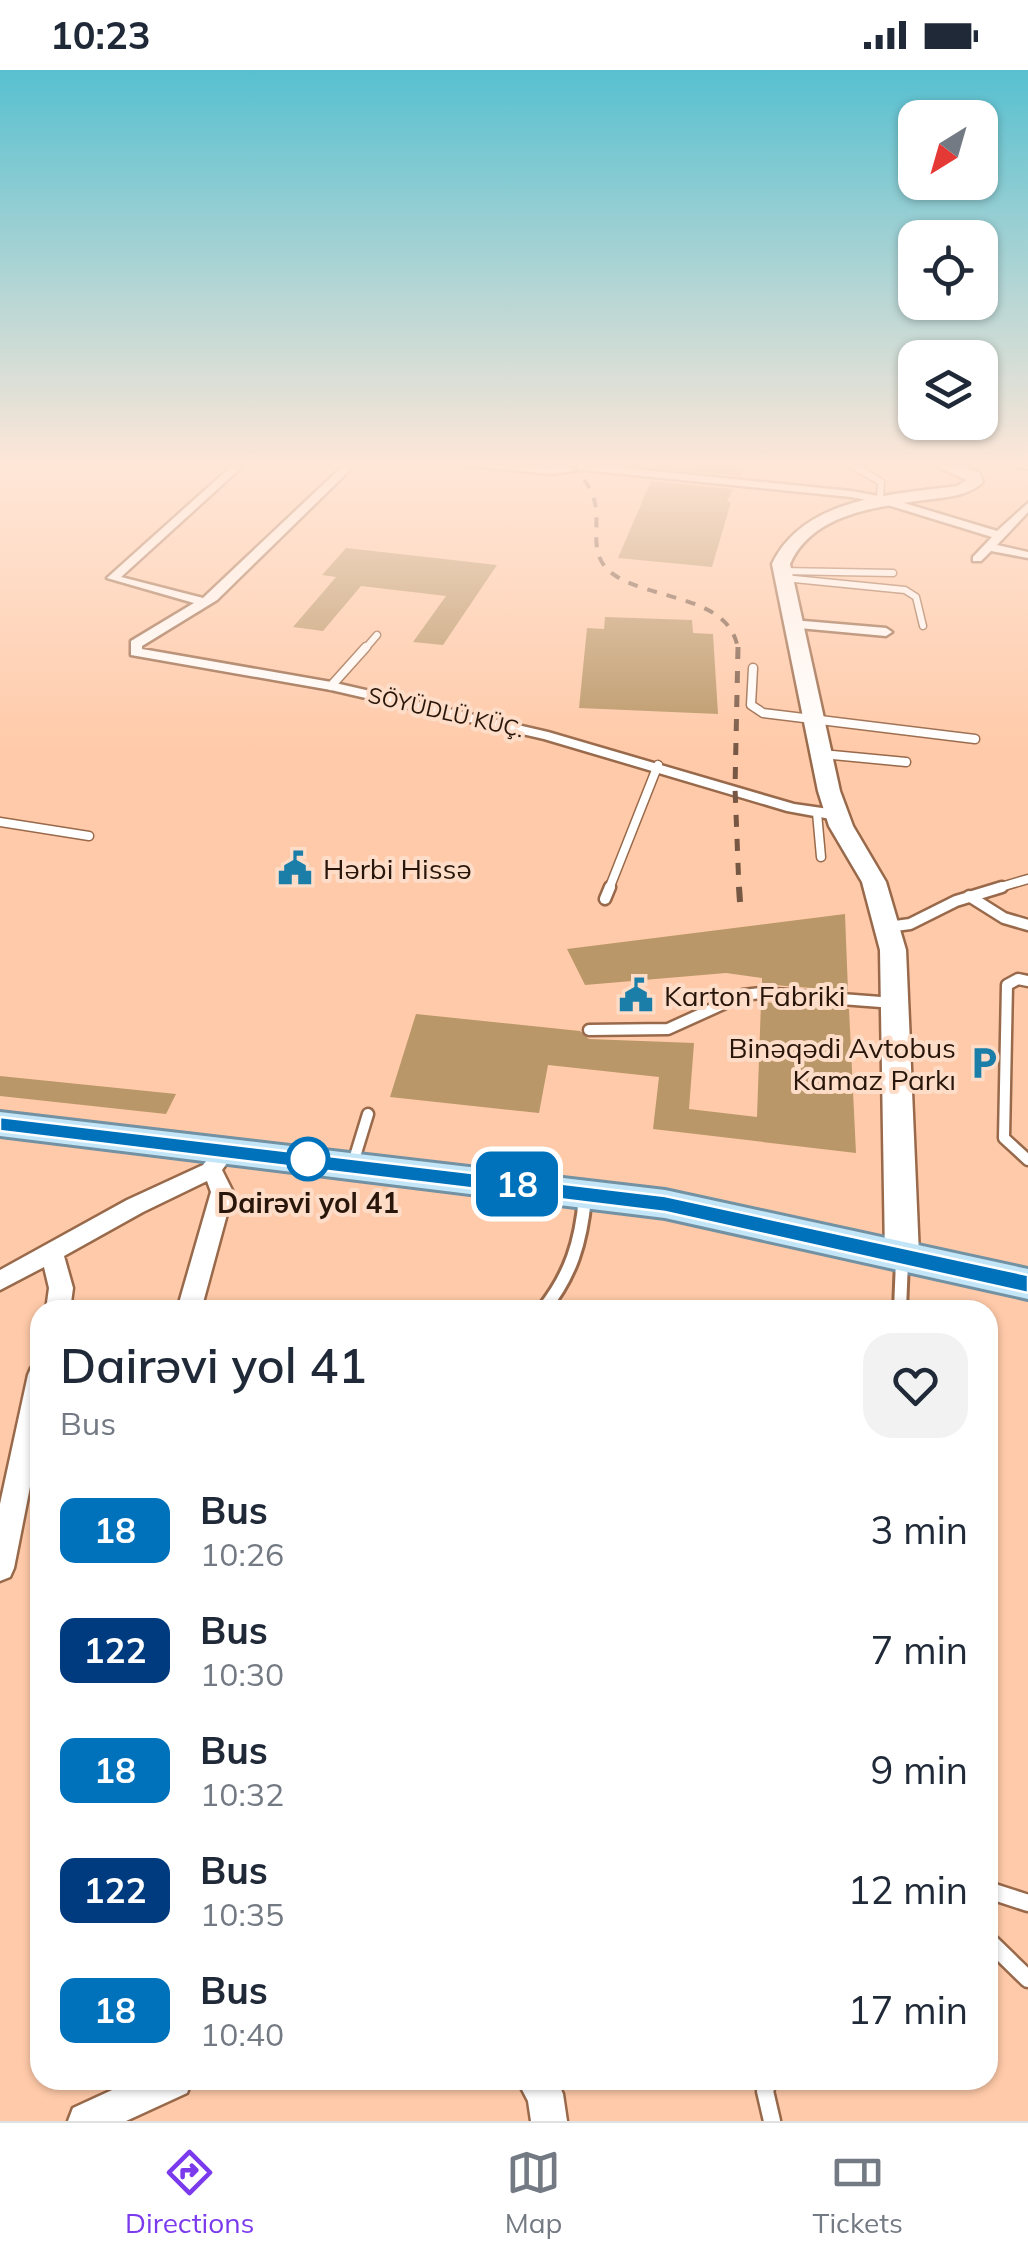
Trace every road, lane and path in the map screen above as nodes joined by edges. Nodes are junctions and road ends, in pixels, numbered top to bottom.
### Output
1 (133, 560) edge
2 (249, 560) edge
3 (783, 560) edge
4 (894, 573) dead end
5 (783, 574) junction
6 (204, 602) junction
7 (792, 624) junction
8 (923, 626) dead end
9 (886, 632) dead end
10 (377, 635) dead end
11 (753, 668) dead end
12 (331, 686) junction
13 (812, 717) junction
14 (975, 739) dead end
15 (821, 754) junction
16 (906, 762) dead end
17 (658, 766) junction
18 (827, 814) junction
19 (0, 822) edge
20 (88, 836) dead end
21 (821, 857) dead end
22 (1028, 879) edge
23 (969, 896) junction
24 (605, 899) dead end
25 (1028, 925) edge
26 (887, 927) junction
27 (1028, 980) edge
28 (895, 1003) junction
29 (589, 1030) dead end
30 (368, 1114) dead end
31 (0, 1124) edge
32 (218, 1160) junction
33 (1028, 1160) edge
34 (353, 1164) junction
35 (585, 1192) junction
36 (52, 1254) junction
37 (902, 1255) junction
38 (0, 1280) edge
39 (1028, 1284) edge
40 (59, 1300) edge
41 (192, 1300) edge
42 (551, 1300) edge
43 (900, 1300) edge
44 (30, 1423) edge
45 (0, 1568) edge
46 (998, 1893) edge
47 (1028, 1903) edge
48 (998, 1950) edge
49 (1028, 1979) edge
50 (153, 2090) edge
51 (542, 2090) edge
52 (766, 2090) edge
53 (86, 2121) edge
54 (549, 2121) edge
55 (772, 2121) edge

1 - 6 street
2 - 6 street, SÖYÜDLÜ KÜÇ.
3 - 5 street
4 - 5 lane
5 - 7 street
5 - 8 lane
6 - 12 street, SÖYÜDLÜ KÜÇ.
7 - 9 street
7 - 13 street
10 - 12 lane
11 - 13 lane
12 - 17 street, SÖYÜDLÜ KÜÇ.
13 - 14 lane
13 - 15 street
15 - 16 lane
15 - 18 street
17 - 18 street, SÖYÜDLÜ KÜÇ.
17 - 24 lane
18 - 21 lane
18 - 26 street
19 - 20 lane
22 - 23 lane
23 - 25 lane
23 - 26 lane
26 - 28 street
27 - 33 lane
28 - 29 lane
28 - 37 street
30 - 34 lane
31 - 32 main road
32 - 34 main road
32 - 36 street
32 - 41 street
34 - 35 main road
35 - 37 main road
35 - 42 lane
36 - 38 street
36 - 40 street
37 - 39 main road
37 - 43 lane
44 - 45 street
46 - 47 lane
48 - 49 lane
50 - 53 street
51 - 54 street
52 - 55 lane

